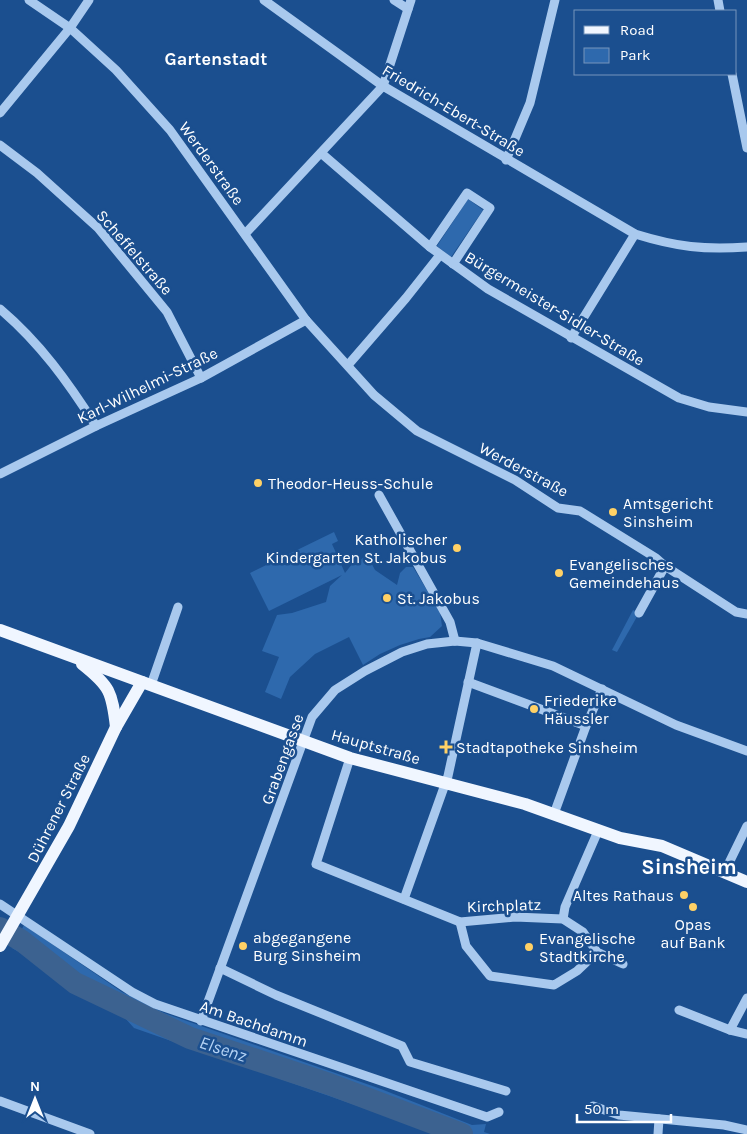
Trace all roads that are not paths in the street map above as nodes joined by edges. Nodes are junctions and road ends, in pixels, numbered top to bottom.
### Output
1 (29, 0) edge
2 (89, 0) edge
3 (264, 0) edge
4 (394, 0) edge
5 (411, 0) edge
6 (554, 0) edge
7 (408, 10) junction
8 (70, 28) junction
9 (732, 75) edge
10 (383, 86) junction
11 (0, 113) edge
12 (0, 145) edge
13 (747, 148) edge
14 (321, 153) junction
15 (506, 160) junction
16 (245, 234) junction
17 (635, 234) junction
18 (430, 247) junction
19 (747, 247) edge
20 (440, 255) junction
21 (453, 264) junction
22 (0, 310) edge
23 (306, 320) junction
24 (571, 338) junction
25 (348, 365) junction
26 (201, 378) junction
27 (747, 412) edge
28 (96, 426) junction
29 (0, 474) edge
30 (379, 495) dead end
31 (665, 566) junction
32 (178, 607) dead end
33 (746, 612) edge
34 (639, 613) dead end
35 (0, 630) edge
36 (455, 641) junction
37 (478, 643) junction
38 (75, 658) junction
39 (468, 682) junction
40 (146, 683) junction
41 (602, 689) junction
42 (586, 726) junction
43 (116, 727) junction
44 (303, 742) junction
45 (747, 752) edge
46 (350, 758) junction
47 (446, 782) junction
48 (554, 814) junction
49 (747, 826) edge
50 (598, 831) junction
51 (727, 867) dead end
52 (747, 882) edge
53 (404, 899) junction
54 (0, 904) edge
55 (17, 917) junction
56 (563, 919) junction
57 (460, 922) junction
58 (1, 945) edge
59 (597, 952) junction
60 (623, 964) dead end
61 (220, 968) junction
62 (747, 998) edge
63 (679, 1010) dead end
64 (201, 1021) junction
65 (730, 1030) junction
66 (747, 1034) edge
67 (506, 1091) dead end
68 (0, 1101) edge
69 (593, 1106) dead end
70 (499, 1112) dead end
71 (659, 1119) junction
72 (747, 1130) edge
73 (90, 1134) edge
74 (658, 1134) edge

1 - 8 street, Werderstraße
2 - 8 street
3 - 10 street, Friedrich-Ebert-Straße
4 - 7 street
5 - 7 street
6 - 15 street
7 - 10 street
8 - 11 street
8 - 16 street, Werderstraße
9 - 13 street
10 - 14 street
10 - 15 street, Friedrich-Ebert-Straße
12 - 26 street, Scheffelstraße
14 - 16 street
14 - 18 street, Bürgermeister-Sidler-Straße
15 - 17 street, Friedrich-Ebert-Straße
16 - 23 street, Werderstraße
17 - 19 street, Friedrich-Ebert-Straße
17 - 24 street
18 - 20 street, Bürgermeister-Sidler-Straße
18 - 21 street
20 - 21 street, Bürgermeister-Sidler-Straße
20 - 25 street
21 - 24 street, Bürgermeister-Sidler-Straße
22 - 28 street
23 - 25 street, Werderstraße
23 - 26 street, Karl-Wilhelmi-Straße
24 - 27 street, Bürgermeister-Sidler-Straße
25 - 31 street, Werderstraße
26 - 28 street, Karl-Wilhelmi-Straße
28 - 29 street, Karl-Wilhelmi-Straße
30 - 36 street
31 - 33 street, Werderstraße
31 - 34 street
32 - 40 street
35 - 38 main road, Hauptstraße
36 - 37 street, Grabengasse
36 - 44 street, Grabengasse
37 - 39 street
37 - 41 street, Grabengasse
38 - 40 main road, Hauptstraße
38 - 43 main road
39 - 42 street
39 - 47 street
40 - 43 main road, Dührener Straße
40 - 44 main road, Hauptstraße
41 - 42 street
41 - 45 street, Grabengasse
42 - 48 street
43 - 55 main road, Dührener Straße
44 - 46 main road, Hauptstraße
44 - 61 street, Grabengasse
46 - 47 main road, Hauptstraße
46 - 53 street
47 - 48 main road, Hauptstraße
47 - 53 street
48 - 50 main road, Hauptstraße
49 - 51 street
50 - 52 main road, Hauptstraße
50 - 56 street
53 - 57 street
54 - 55 street, Am Bachdamm
55 - 58 main road, Dührener Straße
55 - 64 street, Am Bachdamm
56 - 57 street, Kirchplatz
56 - 59 street, Kirchplatz
57 - 59 street, Kirchplatz
59 - 60 street, Kirchplatz
61 - 64 street, Grabengasse
61 - 67 street
62 - 65 street
63 - 65 street
64 - 70 street, Am Bachdamm
65 - 66 street
68 - 73 street
69 - 71 street
71 - 72 street
71 - 74 street

